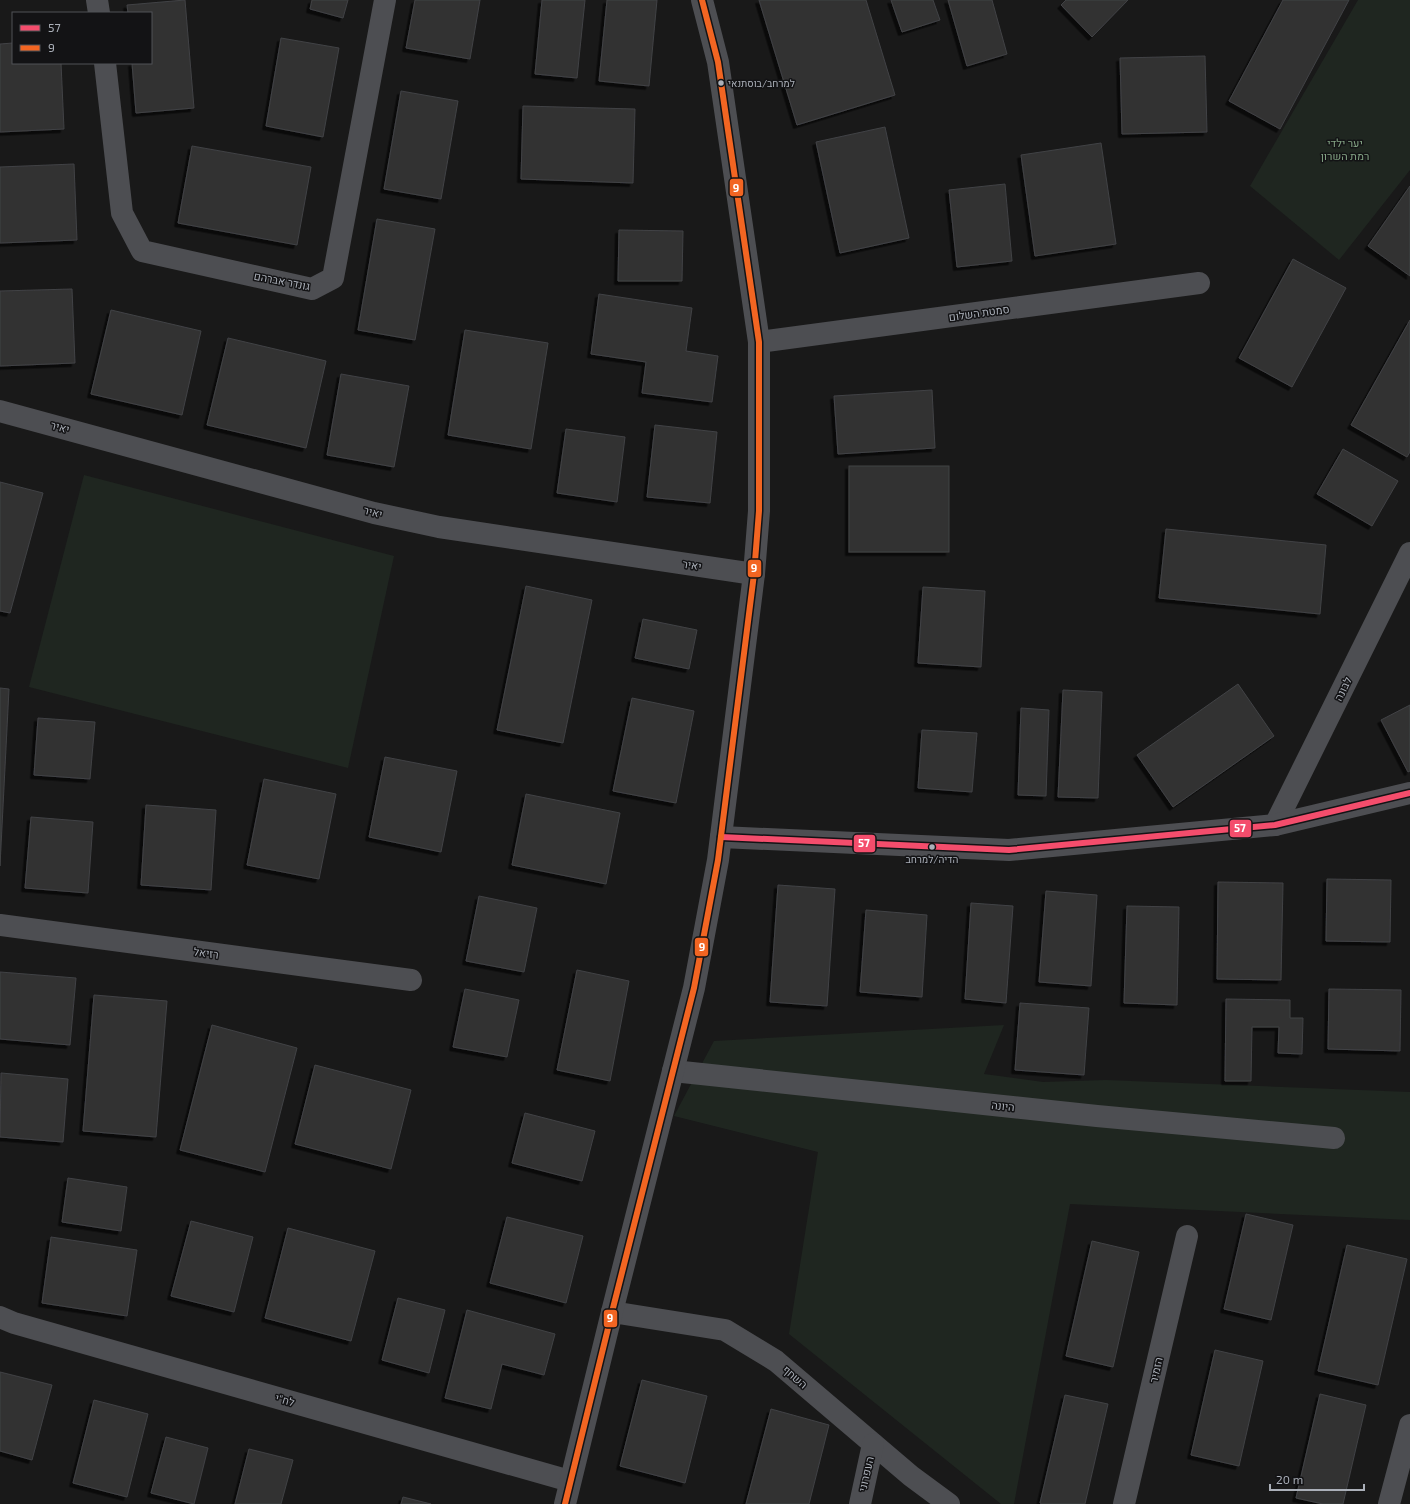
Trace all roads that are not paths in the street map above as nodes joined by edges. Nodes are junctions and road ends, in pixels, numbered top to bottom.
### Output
1 (97, 0) edge
2 (385, 0) edge
3 (702, 0) edge
4 (99, 12) edge
5 (105, 64) edge
6 (1199, 283) dead end
7 (758, 342) junction
8 (0, 411) edge
9 (1410, 553) edge
10 (754, 574) junction
11 (1410, 793) edge
12 (1275, 825) junction
13 (721, 837) junction
14 (0, 925) edge
15 (411, 980) dead end
16 (673, 1071) junction
17 (1334, 1138) dead end
18 (1187, 1236) dead end
19 (612, 1312) junction
20 (0, 1317) edge
21 (1410, 1425) edge
22 (873, 1444) junction
23 (570, 1481) junction
24 (565, 1504) edge
25 (860, 1504) edge
26 (949, 1504) edge
27 (1124, 1504) edge
28 (1390, 1504) edge

1 - 4 street
2 - 5 street, גונדר אברהם
3 - 7 street
6 - 7 street, סמטת השלום
7 - 10 street
8 - 10 street, יאיר
9 - 12 street, לבונה
10 - 13 street
11 - 12 street
12 - 13 street
13 - 16 street
14 - 15 street, רזיאל
16 - 17 street, היונה
16 - 19 street
18 - 27 street, הזמיר
19 - 22 street, השחף
19 - 23 street
20 - 23 street, לח"י
21 - 28 street
22 - 25 street, העפרוני
22 - 26 street, השחף
23 - 24 street

